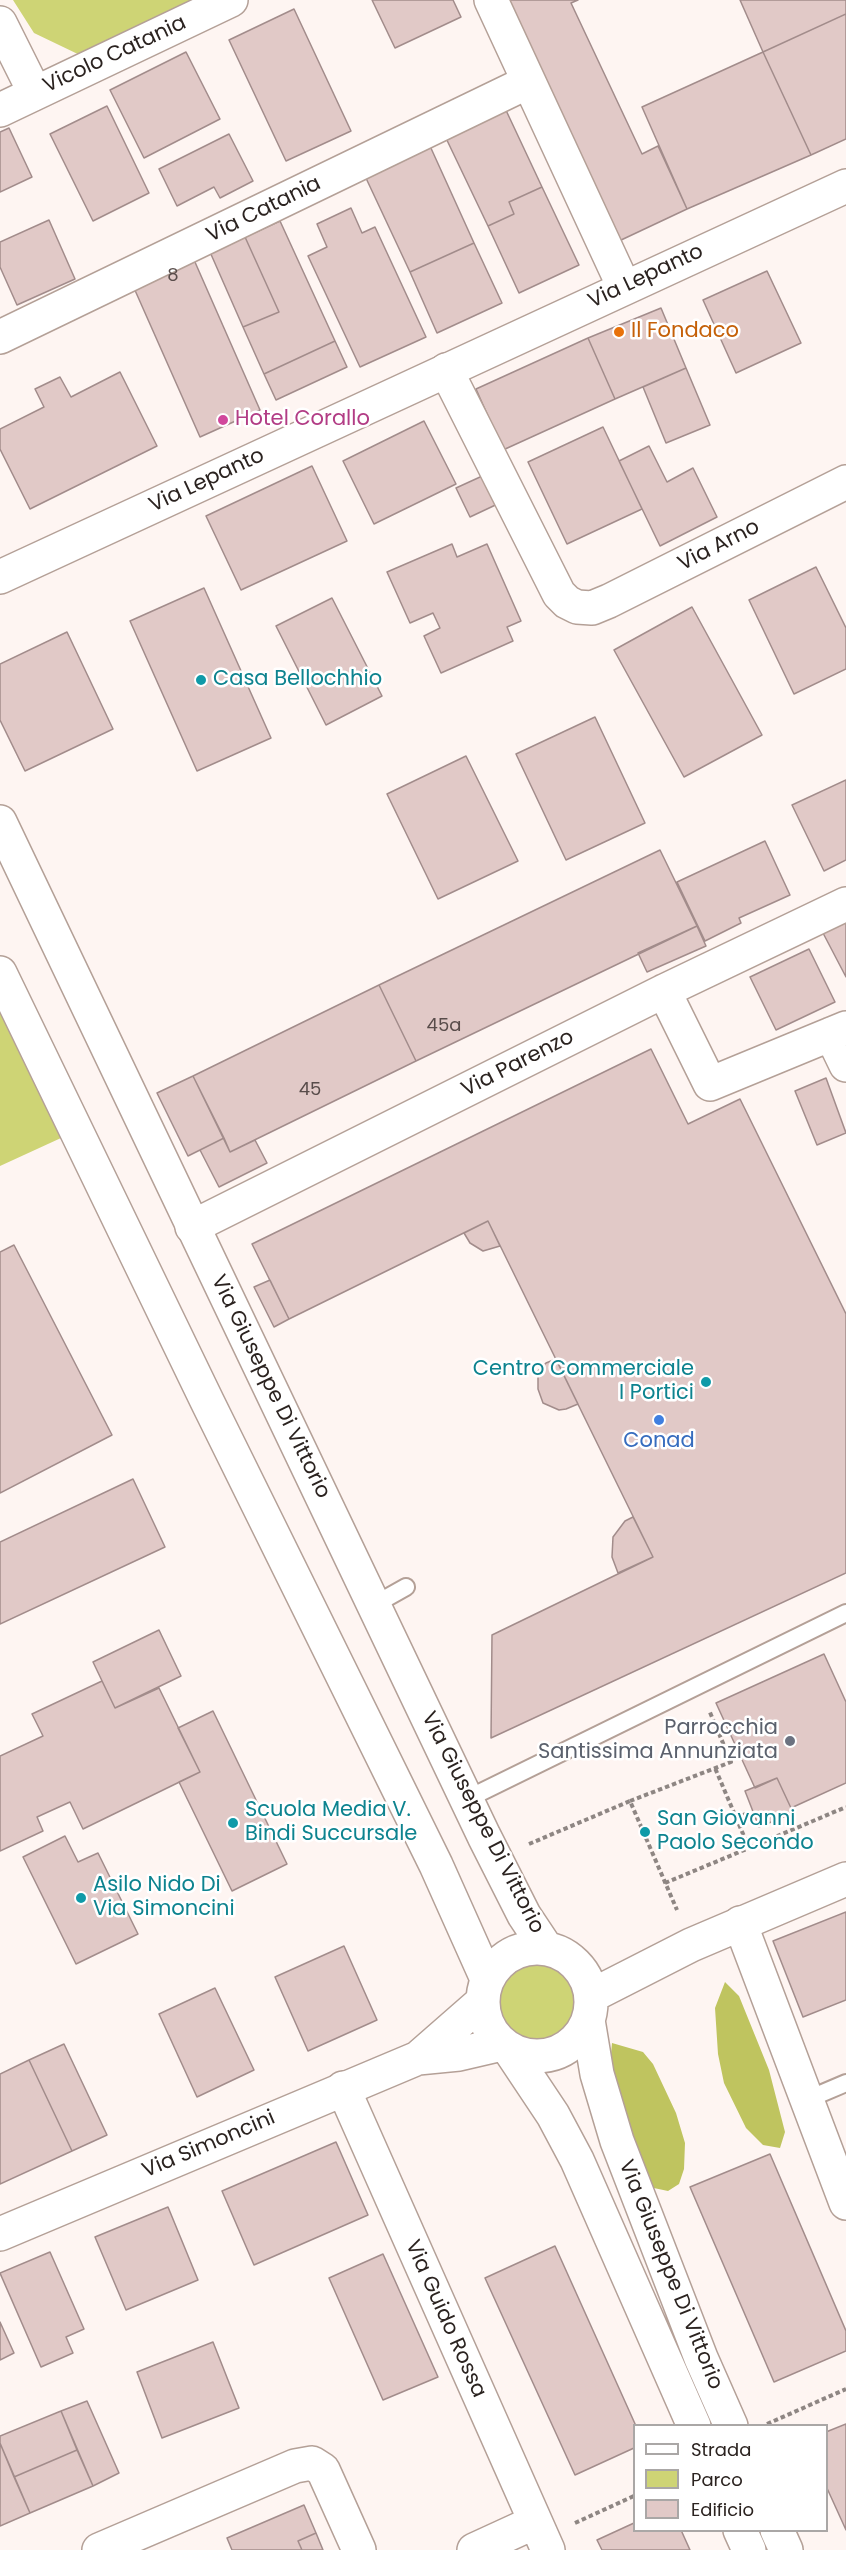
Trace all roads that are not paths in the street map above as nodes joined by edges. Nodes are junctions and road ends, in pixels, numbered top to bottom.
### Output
1 (231, 0) edge
2 (491, 0) edge
3 (0, 22) edge
4 (528, 82) junction
5 (35, 93) junction
6 (0, 110) edge
7 (846, 186) edge
8 (624, 287) junction
9 (0, 337) edge
10 (446, 370) junction
11 (846, 482) edge
12 (0, 577) edge
13 (0, 822) edge
14 (846, 904) edge
15 (0, 973) edge
16 (664, 991) junction
17 (838, 1031) edge
18 (846, 1065) edge
19 (192, 1227) junction
20 (406, 1587) dead end
21 (374, 1605) junction
22 (846, 1613) edge
23 (467, 1799) junction
24 (846, 1879) edge
25 (740, 1923) junction
26 (686, 1932) junction
27 (560, 1955) junction
28 (484, 1991) junction
29 (589, 2008) junction
30 (506, 2046) junction
31 (418, 2058) junction
32 (846, 2083) edge
33 (343, 2088) junction
34 (806, 2100) junction
35 (846, 2203) edge
36 (0, 2234) edge
37 (693, 2424) edge
38 (730, 2424) edge
39 (741, 2532) edge
40 (778, 2532) edge
41 (541, 2537) edge
42 (99, 2550) edge
43 (359, 2550) edge
44 (474, 2550) edge
45 (749, 2550) edge
46 (786, 2550) edge

1 - 5 street, Vicolo Catania
2 - 4 street
3 - 5 street
4 - 8 street
4 - 9 street, Via Catania
5 - 6 street, Vicolo Catania
7 - 8 street, Via Lepanto
8 - 10 street, Via Lepanto
10 - 11 street, Via Arno
10 - 12 street, Via Lepanto
13 - 19 street, Via Giuseppe Di Vittorio
14 - 16 street, Via Parenzo
15 - 28 street
16 - 17 street
16 - 19 street, Via Parenzo
17 - 18 street
19 - 21 street, Via Giuseppe Di Vittorio
20 - 21 lane
21 - 23 street, Via Giuseppe Di Vittorio
22 - 23 lane
23 - 27 street, Via Giuseppe Di Vittorio
24 - 25 street
25 - 26 street
25 - 34 street
26 - 27 street
26 - 29 street
27 - 28 street
27 - 29 street
28 - 30 street
28 - 31 street, Via Simoncini
29 - 30 street
29 - 38 street, Via Giuseppe Di Vittorio
30 - 31 street, Via Simoncini
30 - 37 street, Via Giuseppe Di Vittorio
31 - 33 street, Via Simoncini
32 - 34 lane
33 - 36 street, Via Simoncini
33 - 41 street, Via Guido Rossa
34 - 35 street
39 - 45 street
40 - 46 street
41 - 44 street
42 - 43 street

